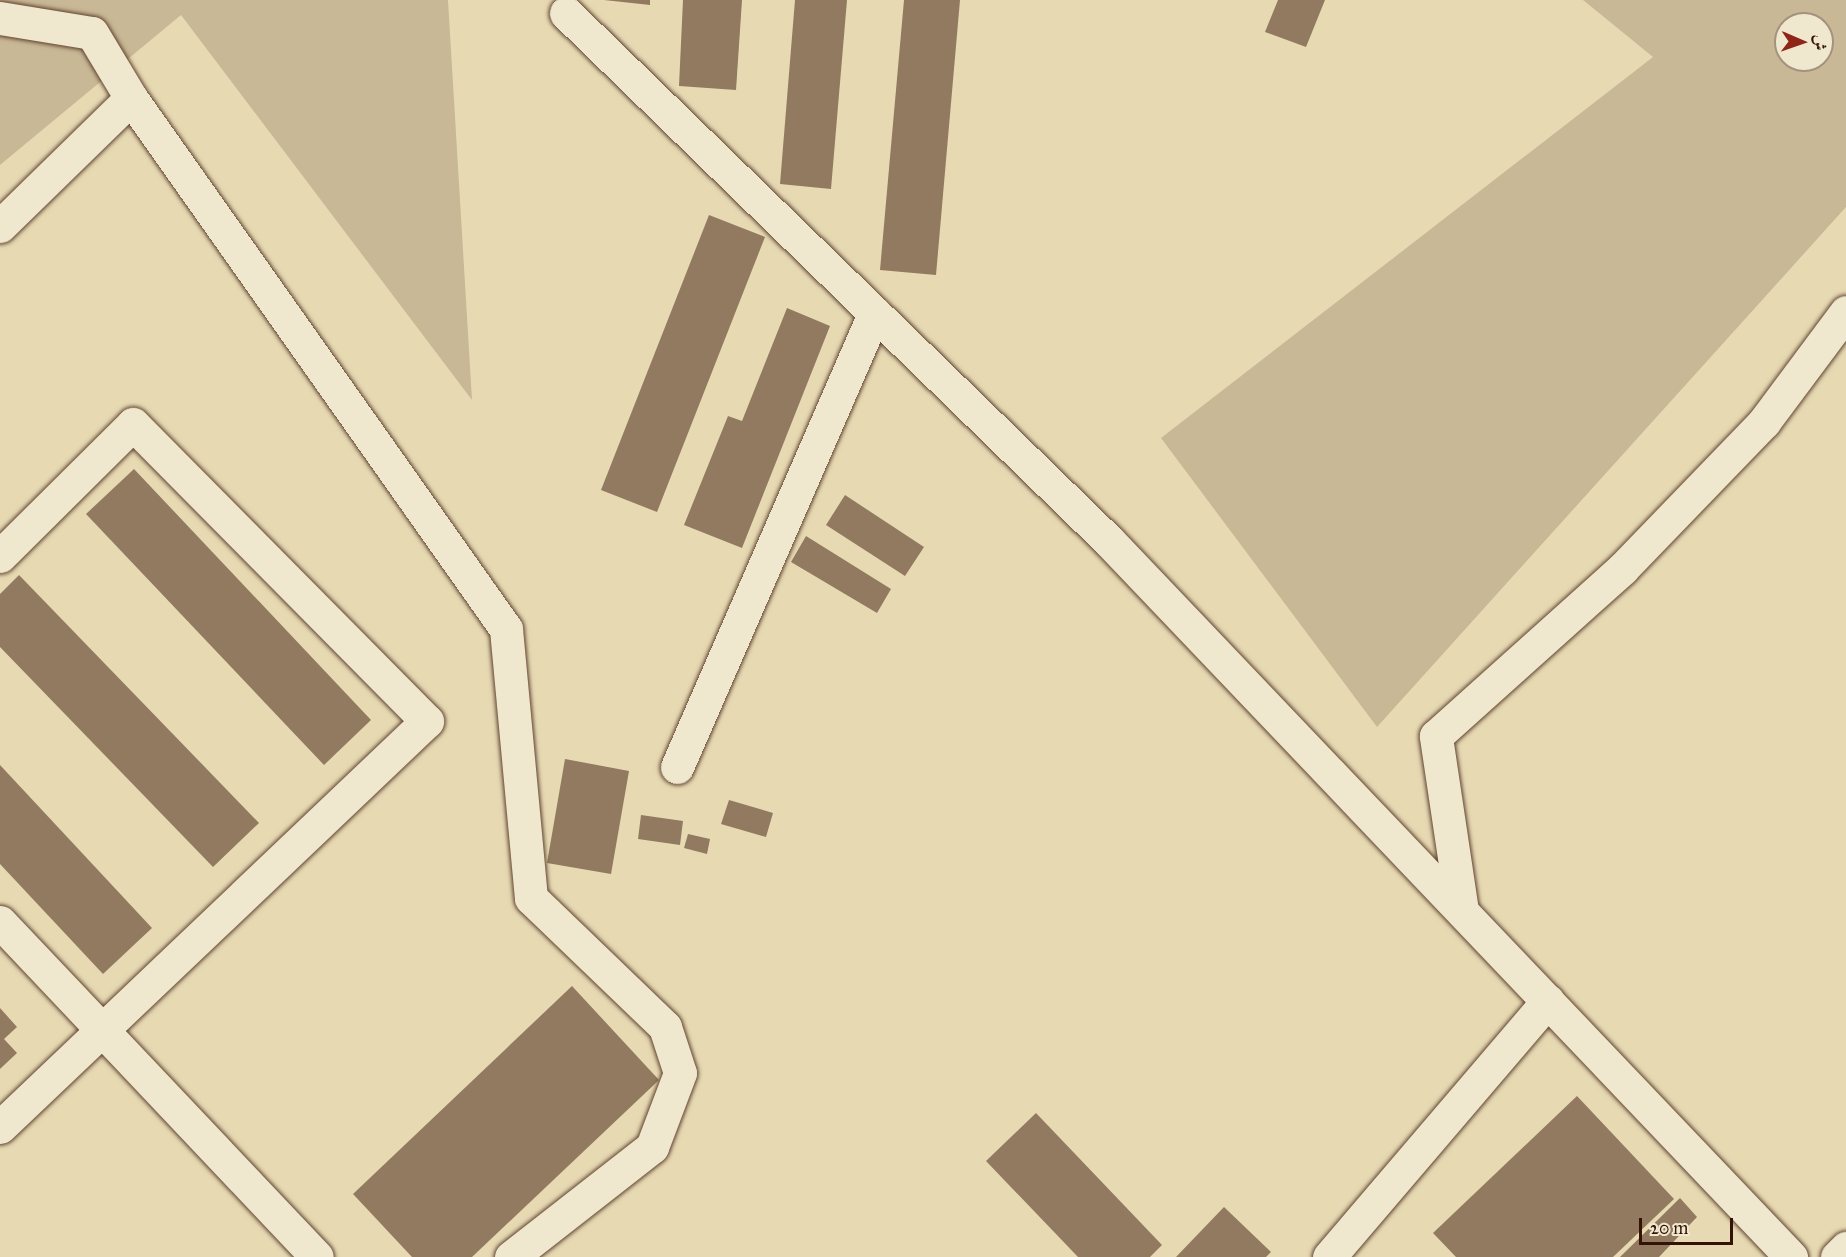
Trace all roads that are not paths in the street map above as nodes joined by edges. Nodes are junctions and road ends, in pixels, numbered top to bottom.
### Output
1 (566, 13) dead end
2 (0, 18) edge
3 (131, 98) junction
4 (0, 226) edge
5 (1846, 312) edge
6 (874, 313) junction
7 (0, 556) edge
8 (678, 767) dead end
9 (1462, 911) junction
10 (0, 922) edge
11 (1548, 1001) junction
12 (103, 1031) junction
13 (0, 1127) edge
14 (1846, 1248) edge
15 (519, 1255) edge
16 (317, 1257) edge
17 (1329, 1257) edge
18 (1791, 1257) edge
19 (1837, 1257) edge

1 - 6 street
2 - 3 street
3 - 4 street
3 - 15 street
5 - 9 street
6 - 8 street
6 - 9 street
7 - 12 street
9 - 11 street
10 - 12 street
11 - 17 street
11 - 18 street
12 - 13 street
12 - 16 street
14 - 19 street

